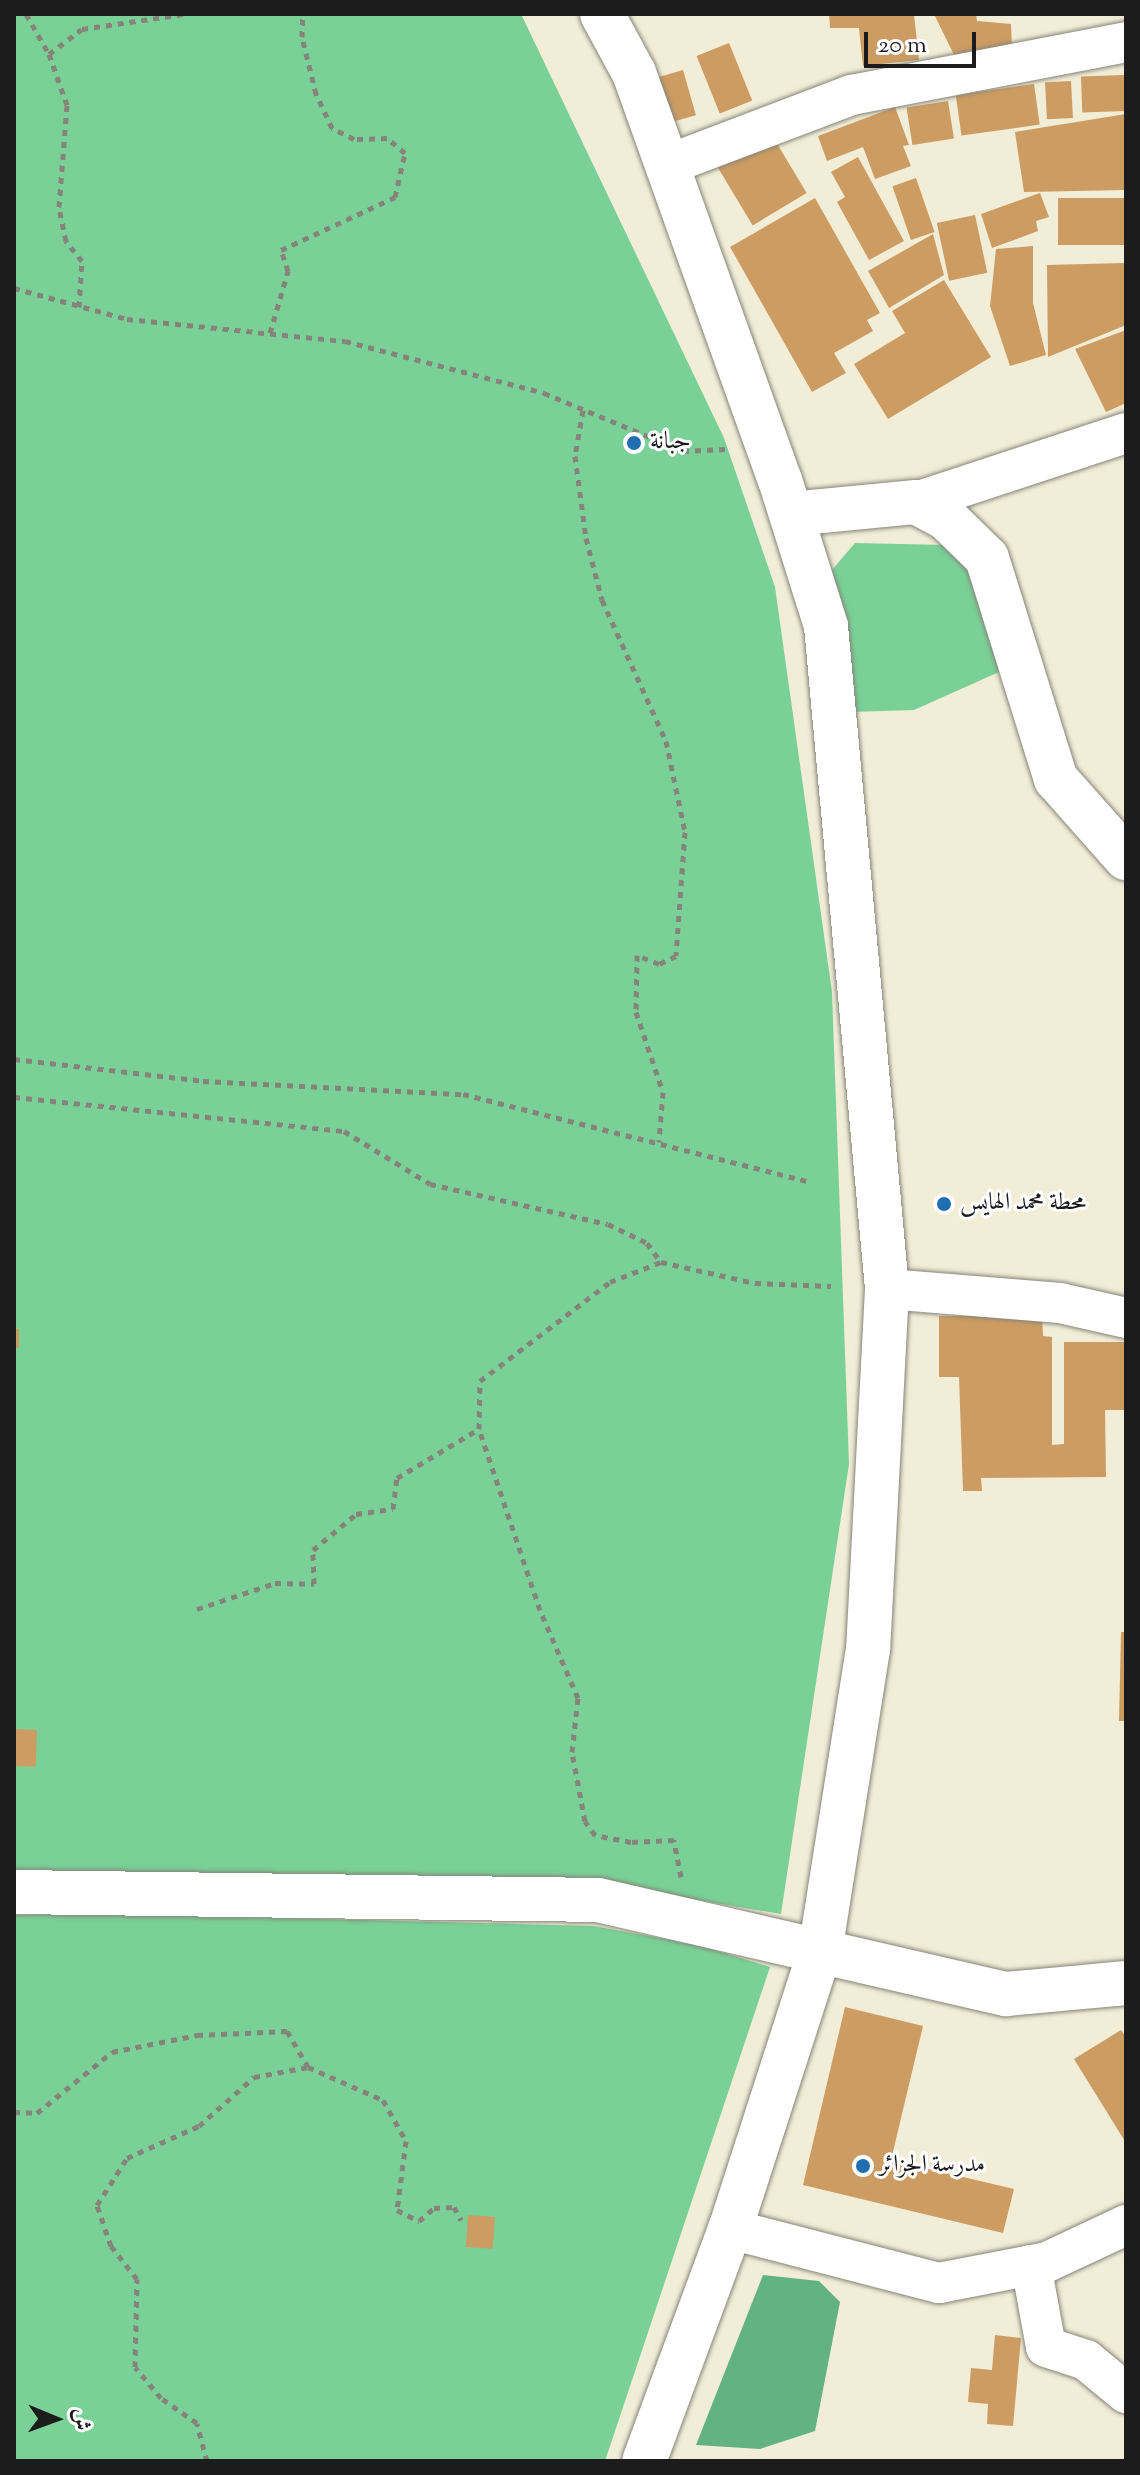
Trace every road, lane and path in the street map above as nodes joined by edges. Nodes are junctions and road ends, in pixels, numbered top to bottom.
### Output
1 (26, 14) edge
2 (184, 14) edge
3 (303, 14) edge
4 (602, 14) edge
5 (1126, 42) edge
6 (49, 54) junction
7 (667, 165) junction
8 (14, 288) edge
9 (79, 307) junction
10 (270, 333) junction
11 (583, 410) junction
12 (1126, 433) edge
13 (769, 447) junction
14 (916, 502) junction
15 (791, 514) junction
16 (1126, 858) edge
17 (14, 1059) edge
18 (14, 1097) edge
19 (659, 1142) junction
20 (811, 1182) dead end
21 (661, 1262) junction
22 (831, 1286) dead end
23 (887, 1289) junction
24 (1126, 1318) edge
25 (479, 1429) junction
26 (197, 1609) dead end
27 (14, 1892) edge
28 (675, 1918) junction
29 (820, 1951) junction
30 (1126, 1983) edge
31 (308, 2067) junction
32 (14, 2112) edge
33 (461, 2220) dead end
34 (1126, 2225) edge
35 (730, 2229) junction
36 (1031, 2265) junction
37 (1126, 2393) edge
38 (207, 2461) edge
39 (644, 2461) edge

1 - 6 path
2 - 6 path
3 - 10 path
4 - 7 street
5 - 7 street
6 - 9 path
7 - 13 street
8 - 9 path
9 - 10 path
10 - 11 path
11 - 13 path
11 - 19 path
12 - 14 street
13 - 15 street
14 - 15 street
14 - 16 street
15 - 23 street
17 - 19 path
18 - 21 path
19 - 20 path
21 - 22 path
21 - 25 path
23 - 24 street
23 - 29 street
25 - 26 path
25 - 28 path
27 - 28 street
28 - 29 street
29 - 30 street
29 - 35 street
31 - 32 path
31 - 33 path
31 - 38 path
34 - 36 street
35 - 36 street
35 - 39 street
36 - 37 street

